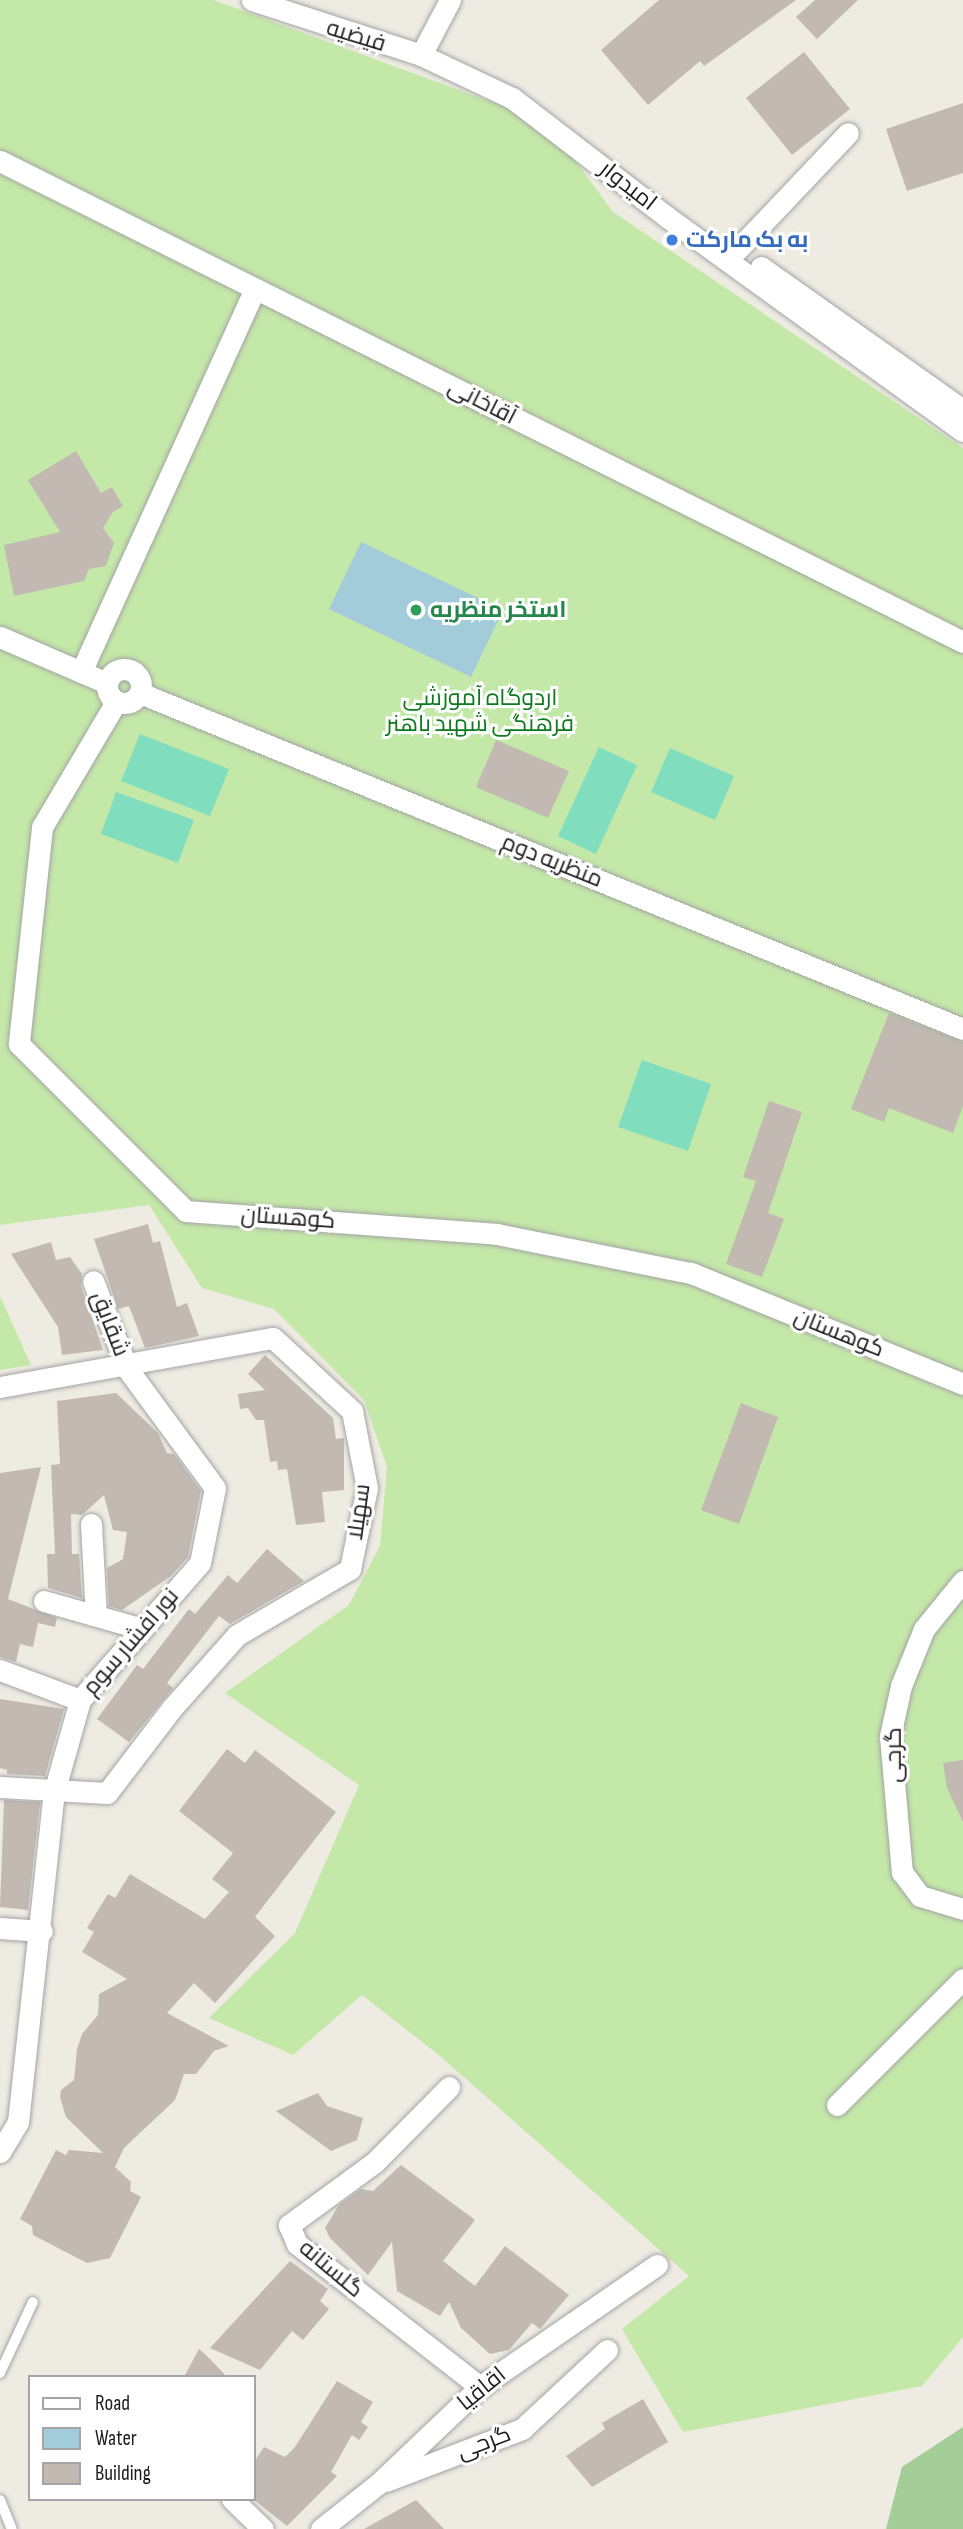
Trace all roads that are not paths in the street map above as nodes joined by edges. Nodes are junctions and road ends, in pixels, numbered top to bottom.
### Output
1 (253, 0) edge
2 (447, 2) edge
3 (423, 50) junction
4 (515, 92) junction
5 (848, 133) dead end
6 (0, 161) edge
7 (737, 250) junction
8 (256, 289) junction
9 (963, 410) edge
10 (963, 431) edge
11 (0, 637) edge
12 (963, 642) edge
13 (81, 672) junction
14 (111, 692) junction
15 (140, 693) junction
16 (963, 1029) edge
17 (93, 1281) dead end
18 (127, 1368) junction
19 (963, 1384) edge
20 (0, 1387) edge
21 (91, 1524) dead end
22 (963, 1581) edge
23 (44, 1601) dead end
24 (96, 1615) junction
25 (142, 1629) junction
26 (0, 1670) edge
27 (80, 1700) junction
28 (0, 1787) edge
29 (54, 1792) junction
30 (963, 1909) edge
31 (0, 1928) edge
32 (42, 1931) junction
33 (963, 1979) edge
34 (449, 2087) dead end
35 (837, 2105) dead end
36 (0, 2152) edge
37 (657, 2265) dead end
38 (33, 2302) dead end
39 (607, 2350) dead end
40 (0, 2373) edge
41 (480, 2387) junction
42 (378, 2484) junction
43 (0, 2500) edge
44 (234, 2501) edge
45 (12, 2529) edge
46 (263, 2529) edge
47 (321, 2529) edge

1 - 3 street, فیضیه
2 - 3 street
3 - 4 street, امیدوار
4 - 7 street, امیدوار
4 - 10 street, امیدوار
5 - 7 street
6 - 8 street, آقاخانی
7 - 9 street, امیدوار
8 - 12 street, آقاخانی
8 - 13 street
11 - 13 street
13 - 14 street
14 - 15 street
14 - 15 street
14 - 19 street, کوهستان
15 - 16 street, منظریه دوم
17 - 18 street, شقایق
18 - 20 street, سهیلا
18 - 25 street, نور افشار سوم
18 - 29 street, سهیلا
21 - 24 street
22 - 30 street, گرجی
23 - 24 street
24 - 25 street
25 - 27 street, نور افشار سوم
26 - 27 street
27 - 29 street, نور افشار سوم
28 - 29 street
29 - 32 street, نور افشار سوم
31 - 32 street
32 - 36 street, نور افشار سوم
33 - 35 street
34 - 41 street, گلستانه
37 - 41 street, اقاقیا
38 - 40 lane
39 - 42 street, گرجی
41 - 42 street, اقاقیا
42 - 47 street, اقاقیا
43 - 45 lane
44 - 46 street

